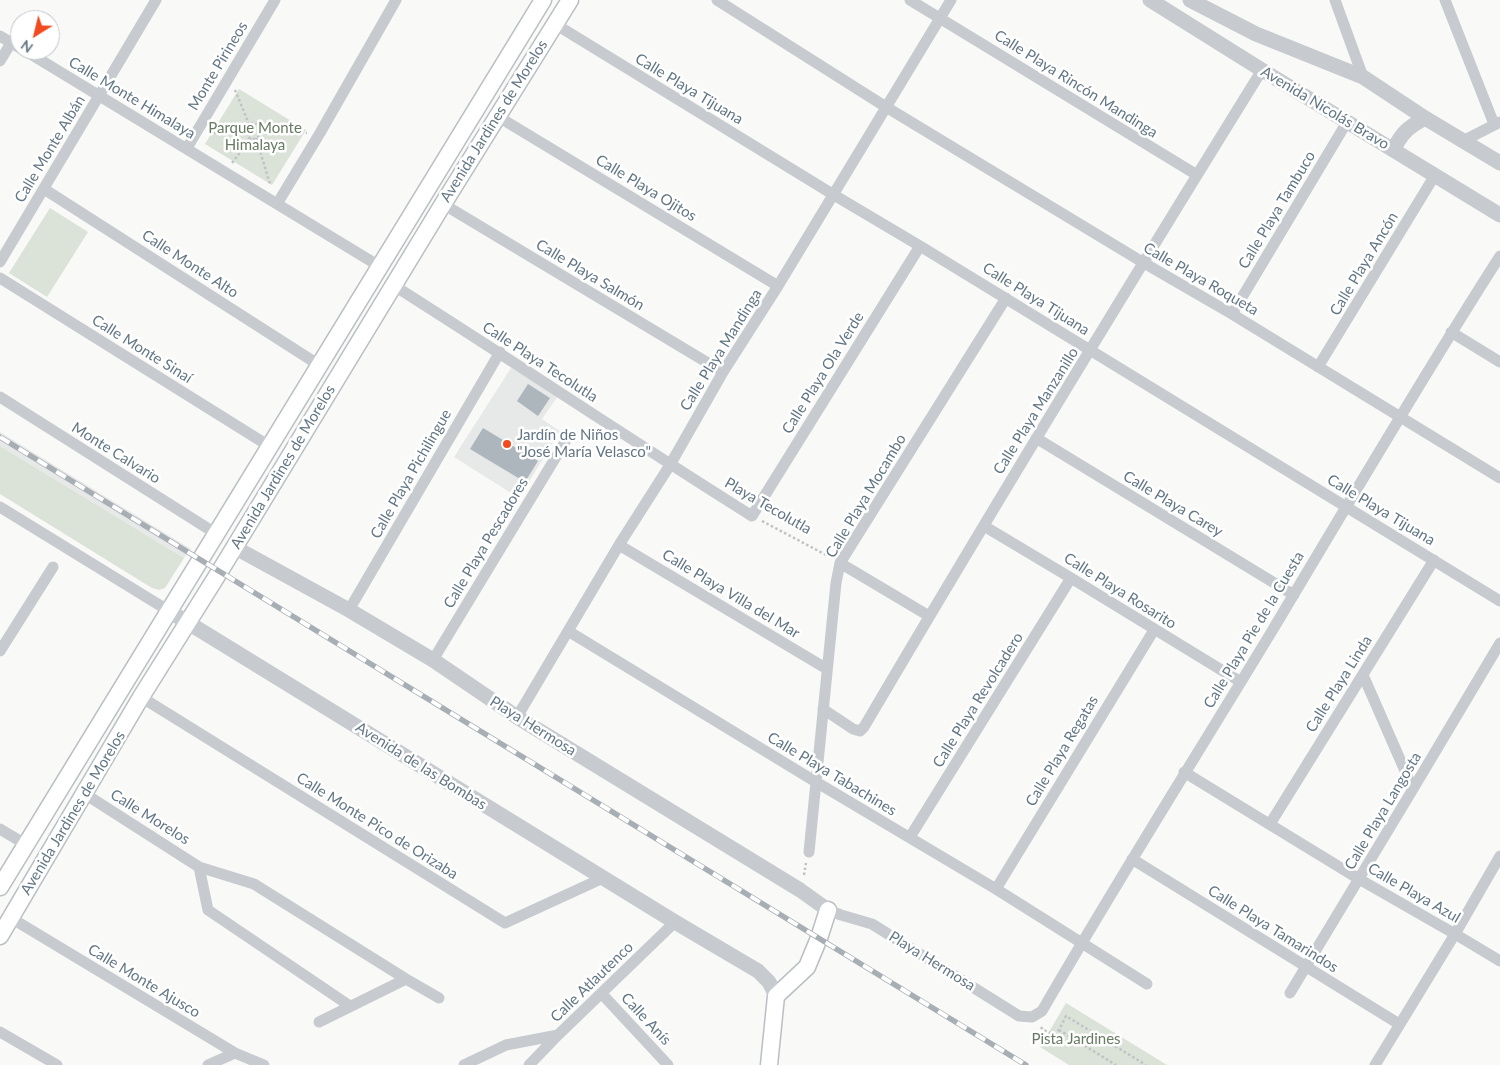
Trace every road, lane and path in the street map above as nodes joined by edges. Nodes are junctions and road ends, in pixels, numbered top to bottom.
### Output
1 (275, 0) edge
2 (396, 0) edge
3 (543, 0) edge
4 (570, 0) edge
5 (910, 0) edge
6 (951, 0) edge
7 (1150, 0) edge
8 (1190, 0) edge
9 (1335, 0) edge
10 (1444, 0) edge
11 (154, 1) edge
12 (722, 1) edge
13 (940, 18) junction
14 (555, 24) junction
15 (1256, 34) junction
16 (10, 51) edge
17 (41, 60) edge
18 (1248, 61) junction
19 (0, 62) edge
20 (1262, 70) junction
21 (229, 76) junction
22 (1363, 77) junction
23 (99, 95) junction
24 (886, 107) junction
25 (498, 116) junction
26 (1425, 118) junction
27 (1347, 122) junction
28 (1497, 123) edge
29 (249, 124) junction
30 (261, 130) junction
31 (196, 133) junction
32 (245, 133) junction
33 (320, 133) junction
34 (251, 138) junction
35 (256, 138) junction
36 (1463, 141) junction
37 (187, 148) junction
38 (1394, 149) junction
39 (1500, 163) edge
40 (225, 172) junction
41 (1435, 175) junction
42 (1197, 176) junction
43 (44, 189) junction
44 (834, 195) junction
45 (277, 204) junction
46 (443, 204) junction
47 (1500, 215) edge
48 (920, 246) junction
49 (1500, 256) edge
50 (0, 262) edge
51 (1144, 263) junction
52 (379, 266) junction
53 (0, 278) edge
54 (393, 285) junction
55 (778, 286) junction
56 (1006, 298) junction
57 (1232, 314) junction
58 (348, 316) junction
59 (367, 327) junction
60 (1451, 332) junction
61 (1091, 351) junction
62 (500, 352) junction
63 (1500, 362) edge
64 (319, 365) junction
65 (1318, 367) junction
66 (723, 372) junction
67 (0, 397) edge
68 (1400, 417) junction
69 (1036, 438) junction
70 (565, 442) dead end
71 (269, 446) junction
72 (670, 465) junction
73 (1500, 478) edge
74 (0, 507) edge
75 (1346, 507) junction
76 (752, 516) junction
77 (984, 526) junction
78 (215, 534) junction
79 (619, 545) junction
80 (234, 547) junction
81 (1434, 560) junction
82 (840, 562) junction
83 (53, 567) dead end
84 (1071, 578) junction
85 (1294, 595) junction
86 (1500, 601) edge
87 (349, 610) junction
88 (169, 612) junction
89 (929, 616) junction
90 (188, 623) junction
91 (1154, 630) junction
92 (568, 631) junction
93 (1500, 643) edge
94 (0, 651) edge
95 (433, 660) junction
96 (827, 669) junction
97 (1363, 675) junction
98 (1241, 682) junction
99 (141, 697) junction
100 (823, 709) junction
101 (517, 717) junction
102 (1184, 772) junction
103 (816, 782) junction
104 (1413, 789) junction
105 (85, 794) junction
106 (1270, 824) junction
107 (0, 829) edge
108 (910, 837) junction
109 (25, 844) junction
110 (809, 852) joint
111 (1500, 856) edge
112 (1132, 859) junction
113 (200, 866) junction
114 (603, 878) junction
115 (1359, 879) junction
116 (0, 887) edge
117 (996, 889) junction
118 (800, 890) junction
119 (828, 910) junction
120 (11, 918) junction
121 (675, 922) junction
122 (1455, 934) junction
123 (0, 936) edge
124 (1081, 943) junction
125 (1500, 961) edge
126 (1306, 967) junction
127 (406, 979) junction
128 (1147, 984) dead end
129 (1290, 993) dead end
130 (602, 994) junction
131 (776, 996) junction
132 (439, 998) dead end
133 (350, 1006) junction
134 (1032, 1017) junction
135 (318, 1022) dead end
136 (1399, 1024) junction
137 (1059, 1030) junction
138 (0, 1032) edge
139 (558, 1035) junction
140 (235, 1053) junction
141 (57, 1065) edge
142 (208, 1065) edge
143 (264, 1065) edge
144 (464, 1065) edge
145 (529, 1065) edge
146 (668, 1065) edge
147 (768, 1065) edge
148 (1116, 1065) edge
149 (1146, 1065) edge
150 (1375, 1065) edge

1 - 21 street, Monte Pirineos
2 - 33 street
3 - 52 main road, Avenida Jardines de Morelos
4 - 14 main road, Avenida Jardines de Morelos
5 - 13 street, Calle Playa Rincón Mandinga
6 - 13 street, Calle Playa Mandinga
7 - 18 street, Avenida Nicolás Bravo
8 - 15 street, Avenida Nicolás Bravo
9 - 22 street
10 - 28 street
11 - 23 street, Calle Monte Albán
12 - 24 street, Calle Playa Roqueta
13 - 24 street, Calle Playa Mandinga
13 - 42 street, Calle Playa Rincón Mandinga
14 - 25 main road, Avenida Jardines de Morelos
14 - 44 street, Calle Playa Tijuana
15 - 18 street
15 - 22 street, Avenida Nicolás Bravo
16 - 19 street
17 - 23 street, Calle Monte Himalaya
18 - 20 street, Avenida Nicolás Bravo
20 - 27 street, Avenida Nicolás Bravo
20 - 42 street, Calle Playa Manzanillo
21 - 29 path
21 - 31 street, Monte Pirineos
22 - 26 street, Avenida Nicolás Bravo
23 - 37 street, Calle Monte Himalaya
23 - 43 street, Calle Monte Albán
24 - 44 street, Calle Playa Mandinga
24 - 51 street, Calle Playa Roqueta
25 - 46 main road, Avenida Jardines de Morelos
25 - 55 street, Calle Playa Ojitos
26 - 36 street, Avenida Nicolás Bravo
26 - 38 street
27 - 38 street, Avenida Nicolás Bravo
27 - 57 street, Calle Playa Tambuco
28 - 36 street
29 - 30 path
29 - 32 path
30 - 33 path
30 - 35 path
31 - 32 path
31 - 37 street, Monte Pirineos
32 - 34 path
33 - 45 street
34 - 35 path
34 - 40 path
35 - 45 path
36 - 39 street, Avenida Nicolás Bravo
37 - 40 street, Calle Monte Himalaya
38 - 41 street, Avenida Nicolás Bravo
40 - 45 street, Calle Monte Himalaya
41 - 47 street, Avenida Nicolás Bravo
41 - 65 street, Calle Playa Ancón
42 - 51 street, Calle Playa Manzanillo
43 - 50 street, Calle Monte Albán
43 - 64 street, Calle Monte Alto
44 - 48 street, Calle Playa Tijuana
44 - 55 street, Calle Playa Mandinga
45 - 52 street, Calle Monte Himalaya
46 - 54 main road, Avenida Jardines de Morelos
46 - 66 street, Calle Playa Salmón
48 - 56 street, Calle Playa Tijuana
48 - 76 street, Calle Playa Ola Verde
49 - 60 street, Calle Playa Pie de la Cuesta
51 - 57 street, Calle Playa Roqueta
51 - 61 street, Calle Playa Manzanillo
52 - 58 main road, Avenida Jardines de Morelos
53 - 71 street, Calle Monte Sinaí
54 - 59 main road, Avenida Jardines de Morelos
54 - 62 street, Calle Playa Tecolutla
55 - 66 street, Calle Playa Mandinga
56 - 61 street, Calle Playa Tijuana
56 - 82 street, Calle Playa Mocambo
57 - 65 street, Calle Playa Roqueta
58 - 59 main road
58 - 64 main road, Avenida Jardines de Morelos
59 - 80 main road, Avenida Jardines de Morelos
60 - 63 street
60 - 68 street, Calle Playa Pie de la Cuesta
61 - 69 street, Calle Playa Manzanillo
61 - 75 street, Calle Playa Tijuana
62 - 72 street, Calle Playa Tecolutla
62 - 87 street, Calle Playa Pichilingue
64 - 71 main road, Avenida Jardines de Morelos
65 - 68 street, Calle Playa Roqueta
66 - 72 street, Calle Playa Mandinga
67 - 78 street, Monte Calvario
68 - 73 street, Calle Playa Roqueta
68 - 75 street, Calle Playa Pie de la Cuesta
69 - 77 street, Calle Playa Manzanillo
69 - 85 street, Calle Playa Carey
70 - 95 street, Calle Playa Pescadores
71 - 78 main road, Avenida Jardines de Morelos
72 - 76 street, Playa Tecolutla
72 - 79 street, Calle Playa Mandinga
74 - 88 street, Avenida de las Bombas
75 - 81 street, Calle Playa Tijuana
75 - 85 street, Calle Playa Pie de la Cuesta
76 - 82 path, Playa Tecolutla
77 - 84 street, Calle Playa Rosarito
77 - 89 street, Calle Playa Manzanillo
78 - 88 main road, Avenida Jardines de Morelos
79 - 92 street, Calle Playa Mandinga
79 - 96 street, Calle Playa Villa del Mar
80 - 87 street, Playa Hermosa
80 - 90 main road, Avenida Jardines de Morelos
81 - 86 street, Calle Playa Tijuana
81 - 97 street, Calle Playa Linda
82 - 89 street
82 - 96 street, Calle Playa Mocambo
83 - 94 street
84 - 91 street, Calle Playa Rosarito
84 - 108 street, Calle Playa Revolcadero
85 - 98 street, Calle Playa Pie de la Cuesta
87 - 95 street, Playa Hermosa
88 - 90 street, Avenida de las Bombas
88 - 109 main road, Avenida Jardines de Morelos
89 - 100 street, Calle Playa Manzanillo
90 - 99 main road, Avenida Jardines de Morelos
90 - 114 street, Avenida de las Bombas
91 - 98 street, Calle Playa Rosarito
91 - 117 street, Calle Playa Regatas
92 - 101 street, Calle Playa Mandinga
92 - 103 street, Calle Playa Tabachines
93 - 104 street, Calle Playa Langosta
95 - 101 street, Playa Hermosa
96 - 100 street, Calle Playa Mocambo
97 - 104 street
97 - 106 street, Calle Playa Linda
98 - 102 street, Calle Playa Pie de la Cuesta
99 - 105 main road, Avenida Jardines de Morelos
99 - 114 street, Calle Monte Pico de Orizaba
100 - 103 street, Calle Playa Mocambo
101 - 118 street, Playa Hermosa
102 - 106 street, Calle Playa Azul
102 - 112 street, Calle Playa Pie de la Cuesta
103 - 108 street, Calle Playa Tabachines
103 - 110 street, Calle Playa Mocambo
104 - 115 street, Calle Playa Langosta
105 - 113 street, Calle Morelos
105 - 120 main road, Avenida Jardines de Morelos
106 - 115 street, Calle Playa Azul
107 - 109 street
108 - 117 street, Calle Playa Tabachines
109 - 116 main road, Avenida Jardines de Morelos
110 - 118 path
111 - 122 street
112 - 124 street, Calle Playa Pie de la Cuesta
112 - 126 street, Calle Playa Tamarindos
113 - 127 street, Calle Morelos
113 - 133 street
114 - 121 street, Avenida de las Bombas
115 - 122 street, Calle Playa Azul
115 - 126 street, Calle Playa Langosta
117 - 124 street, Calle Playa Tabachines
118 - 119 street, Playa Hermosa
119 - 131 main road
119 - 134 street, Playa Hermosa
120 - 123 main road, Avenida Jardines de Morelos
120 - 140 street, Calle Monte Ajusco
121 - 130 street, Calle Atlautenco
121 - 131 street, Avenida de las Bombas
122 - 125 street, Calle Playa Azul
122 - 136 street
124 - 128 street, Calle Playa Tabachines
124 - 134 street, Calle Playa Pie de la Cuesta
126 - 129 street, Calle Playa Langosta
126 - 136 street, Calle Playa Tamarindos
127 - 132 street, Calle Morelos
127 - 133 street
130 - 139 street, Calle Atlautenco
130 - 146 street, Calle Anís
131 - 147 main road
133 - 135 street
134 - 137 path
136 - 150 street
137 - 148 path
137 - 149 path
138 - 141 street
139 - 144 street
139 - 145 street, Calle Atlautenco
140 - 142 street
140 - 143 street, Calle Monte Ajusco

